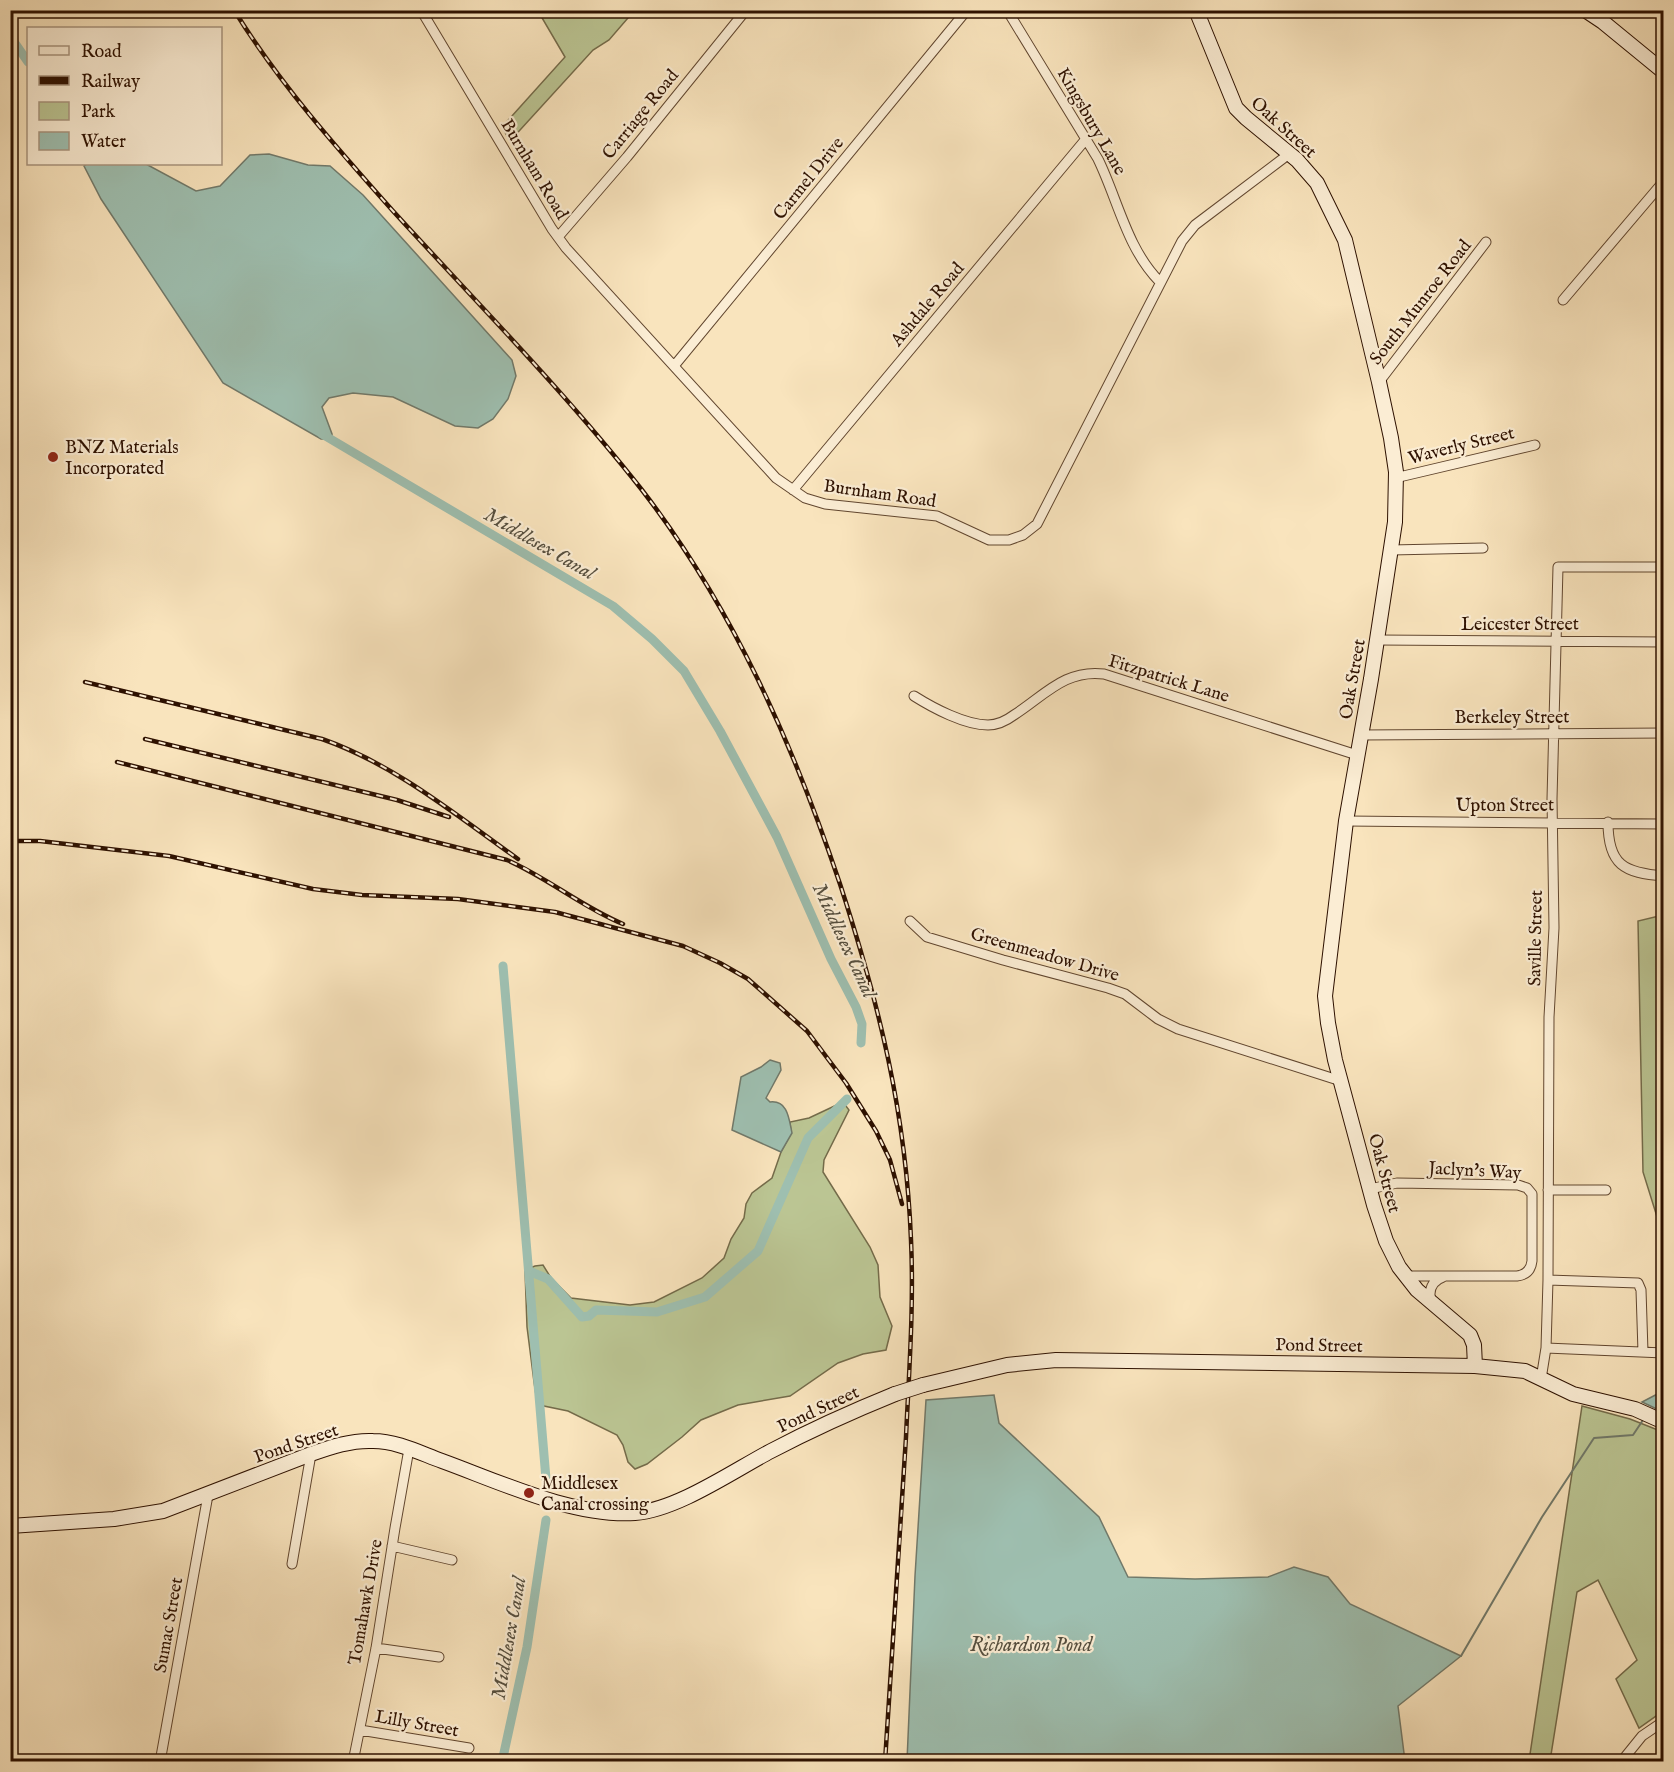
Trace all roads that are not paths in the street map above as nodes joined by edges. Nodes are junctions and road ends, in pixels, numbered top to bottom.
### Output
1 (421, 10) edge
2 (746, 10) edge
3 (967, 10) edge
4 (1007, 10) edge
5 (1197, 10) edge
6 (1585, 10) edge
7 (1664, 72) edge
8 (1086, 139) junction
9 (1289, 154) junction
10 (1662, 182) edge
11 (558, 237) junction
12 (1486, 242) dead end
13 (1160, 282) junction
14 (1563, 300) dead end
15 (674, 366) junction
16 (1379, 382) junction
17 (1535, 444) dead end
18 (1395, 478) junction
19 (793, 490) junction
20 (1484, 548) dead end
21 (1391, 550) junction
22 (1664, 567) edge
23 (1377, 640) junction
24 (1556, 641) junction
25 (1664, 642) edge
26 (914, 696) dead end
27 (1664, 733) edge
28 (1554, 734) junction
29 (1360, 735) junction
30 (1357, 755) junction
31 (1346, 821) junction
32 (1552, 822) junction
33 (1608, 822) junction
34 (1664, 824) edge
35 (1664, 876) edge
36 (910, 921) dead end
37 (1341, 1081) junction
38 (1370, 1189) junction
39 (1548, 1190) junction
40 (1606, 1190) dead end
41 (1405, 1276) junction
42 (1446, 1276) junction
43 (1548, 1280) junction
44 (1434, 1306) junction
45 (1546, 1348) junction
46 (1643, 1352) junction
47 (1664, 1353) edge
48 (1475, 1366) junction
49 (1541, 1379) junction
50 (1664, 1422) edge
51 (410, 1449) junction
52 (310, 1454) junction
53 (208, 1495) junction
54 (10, 1526) edge
55 (392, 1546) junction
56 (452, 1560) dead end
57 (292, 1564) dead end
58 (376, 1648) junction
59 (439, 1658) dead end
60 (1664, 1721) edge
61 (360, 1730) junction
62 (469, 1748) dead end
63 (160, 1761) edge
64 (353, 1761) edge
65 (1621, 1761) edge

1 - 11 street, Burnham Road
2 - 11 street, Carriage Road
3 - 15 street, Carmel Drive
4 - 8 street, Kingsbury Lane
5 - 9 street, Oak Street
6 - 7 street
8 - 13 street, Kingsbury Lane
8 - 19 street, Ashdale Road
9 - 13 street, Burnham Road
9 - 16 street, Oak Street
10 - 14 street
11 - 15 street, Burnham Road
12 - 16 street, South Munroe Road
13 - 19 street, Burnham Road
15 - 19 street, Burnham Road
16 - 18 street, Oak Street
17 - 18 street, Waverly Street
18 - 21 street, Oak Street
20 - 21 street
21 - 23 street, Oak Street
22 - 24 street, Saville Street
23 - 24 street, Leicester Street
23 - 29 street, Oak Street
24 - 25 street, Leicester Street
24 - 28 street, Saville Street
26 - 30 street, Fitzpatrick Lane
27 - 28 street, Berkeley Street
28 - 29 street, Berkeley Street
28 - 32 street, Saville Street
29 - 30 street, Oak Street
30 - 31 street, Oak Street
31 - 32 street, Upton Street
31 - 37 street, Oak Street
32 - 33 street, Upton Street
32 - 39 street, Saville Street
33 - 34 street, Upton Street
33 - 35 street
36 - 37 street, Greenmeadow Drive
37 - 38 street, Oak Street
38 - 41 street, Oak Street
38 - 42 street, Jaclyn's Way
39 - 40 street
39 - 43 street, Saville Street
41 - 42 street
41 - 44 street, Oak Street
42 - 44 street
43 - 45 street, Saville Street
43 - 46 street
44 - 48 street, Oak Street
45 - 46 street
45 - 49 street, Saville Street
46 - 47 street
48 - 49 street, Pond Street
48 - 51 street, Pond Street, bridge
49 - 50 street, Pond Street
51 - 52 street, Pond Street
51 - 55 street, Tomahawk Drive
52 - 53 street, Pond Street
52 - 57 street
53 - 54 street, Pond Street
53 - 63 street, Sumac Street
55 - 56 street
55 - 58 street, Tomahawk Drive
58 - 59 street
58 - 61 street, Tomahawk Drive
60 - 65 street
61 - 62 street, Lilly Street
61 - 64 street, Tomahawk Drive

